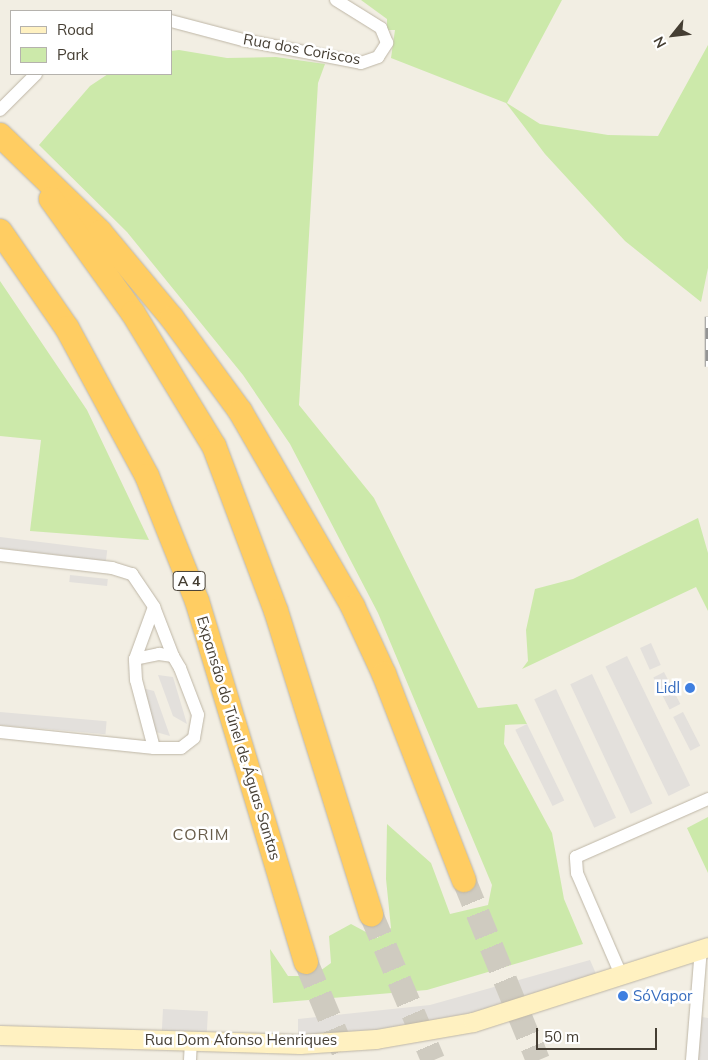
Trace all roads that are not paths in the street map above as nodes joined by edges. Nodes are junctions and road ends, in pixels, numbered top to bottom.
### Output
1 (336, 0) edge
2 (172, 21) edge
3 (35, 75) edge
4 (0, 110) edge
5 (8, 142) edge
6 (0, 231) edge
7 (0, 555) edge
8 (154, 607) junction
9 (173, 656) junction
10 (136, 659) junction
11 (0, 732) edge
12 (154, 748) junction
13 (708, 799) edge
14 (464, 880) tunnel mouth
15 (371, 914) tunnel mouth
16 (705, 948) edge
17 (306, 962) tunnel mouth
18 (622, 977) junction
19 (0, 1035) edge
20 (191, 1041) junction
21 (190, 1060) edge
22 (692, 1060) edge

1 - 2 street, Rua dos Coriscos
3 - 4 street
5 - 14 highway
5 - 15 highway
6 - 17 highway, Expansão do Túnel de Águas Santas / A 4
7 - 8 street
8 - 9 street
8 - 10 street
9 - 10 street
9 - 12 street
10 - 12 street
11 - 12 street
13 - 18 street
16 - 18 main road, Rua Dom Afonso Henriques
16 - 22 street
18 - 20 main road, Rua Dom Afonso Henriques
19 - 20 main road, Rua Dom Afonso Henriques
20 - 21 street

